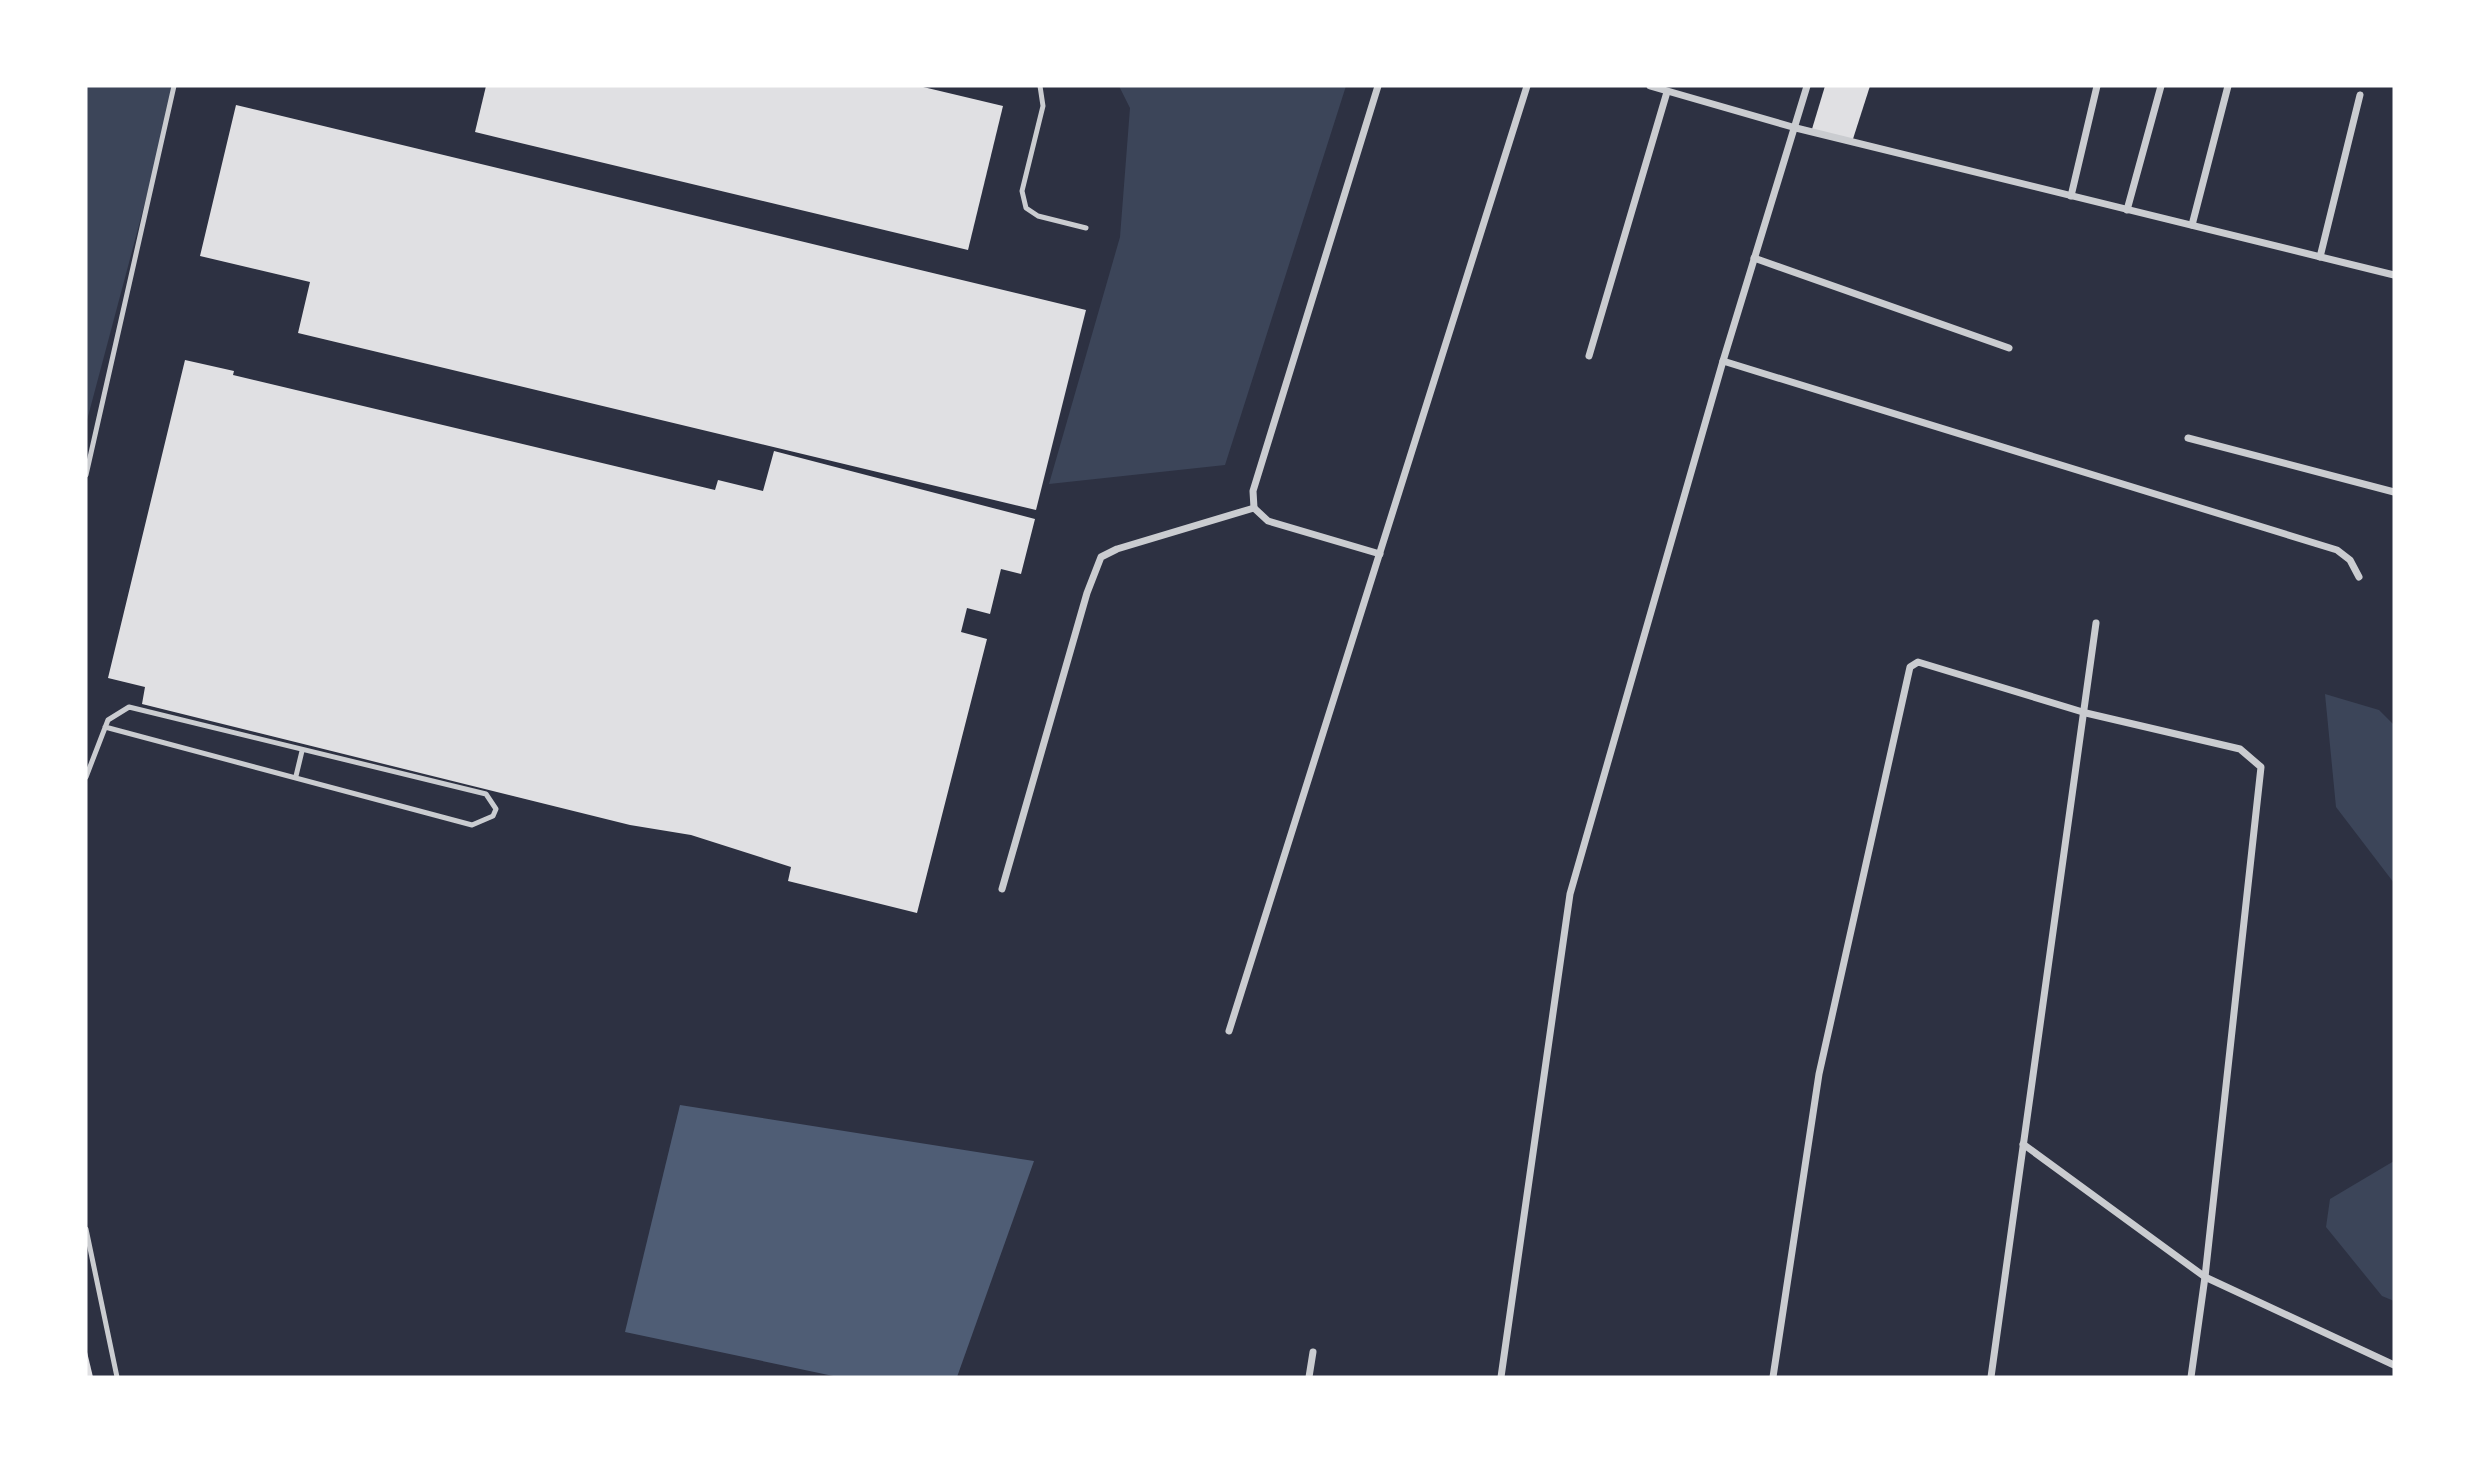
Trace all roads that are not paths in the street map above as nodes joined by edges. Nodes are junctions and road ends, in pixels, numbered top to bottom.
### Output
1 (174, 86) edge
2 (1040, 86) edge
3 (1378, 86) edge
4 (1527, 86) edge
5 (1650, 86) edge
6 (1807, 86) edge
7 (2097, 86) edge
8 (2161, 86) edge
9 (2228, 86) edge
10 (1667, 92) junction
11 (2360, 95) dead end
12 (1796, 128) junction
13 (2071, 196) junction
14 (2127, 210) junction
15 (2192, 225) junction
16 (1086, 228) dead end
17 (2320, 257) junction
18 (1754, 258) junction
19 (2394, 275) edge
20 (2010, 348) dead end
21 (1589, 356) dead end
22 (1723, 361) junction
23 (2188, 438) dead end
24 (86, 475) edge
25 (2394, 492) edge
26 (1254, 508) junction
27 (1380, 554) junction
28 (2359, 577) dead end
29 (2096, 623) dead end
30 (2086, 713) junction
31 (106, 727) junction
32 (302, 751) junction
33 (296, 776) junction
34 (86, 777) edge
35 (1002, 889) dead end
36 (1229, 1031) dead end
37 (2024, 1144) junction
38 (86, 1229) edge
39 (2205, 1277) junction
40 (1313, 1352) dead end
41 (2394, 1365) edge
42 (117, 1377) edge
43 (1309, 1377) edge
44 (1501, 1377) edge
45 (1773, 1377) edge
46 (1991, 1377) edge
47 (2191, 1377) edge

1 - 24 lane
2 - 16 lane
3 - 26 street
4 - 27 street
5 - 10 street
6 - 12 street
7 - 13 street
8 - 14 street
9 - 15 street
10 - 12 street
10 - 21 street
11 - 17 street
12 - 13 street
12 - 18 street
13 - 14 street
14 - 15 street
15 - 17 street
17 - 19 street
18 - 20 street
18 - 22 street
22 - 28 street
22 - 44 street
23 - 25 street
26 - 27 street
26 - 35 street
27 - 36 street
29 - 30 street
30 - 37 street
30 - 39 street
30 - 45 street
31 - 32 lane
31 - 33 lane
31 - 34 lane
32 - 33 lane
32 - 33 lane
37 - 39 street
37 - 46 street
38 - 42 lane
39 - 41 street
39 - 47 street
40 - 43 street

